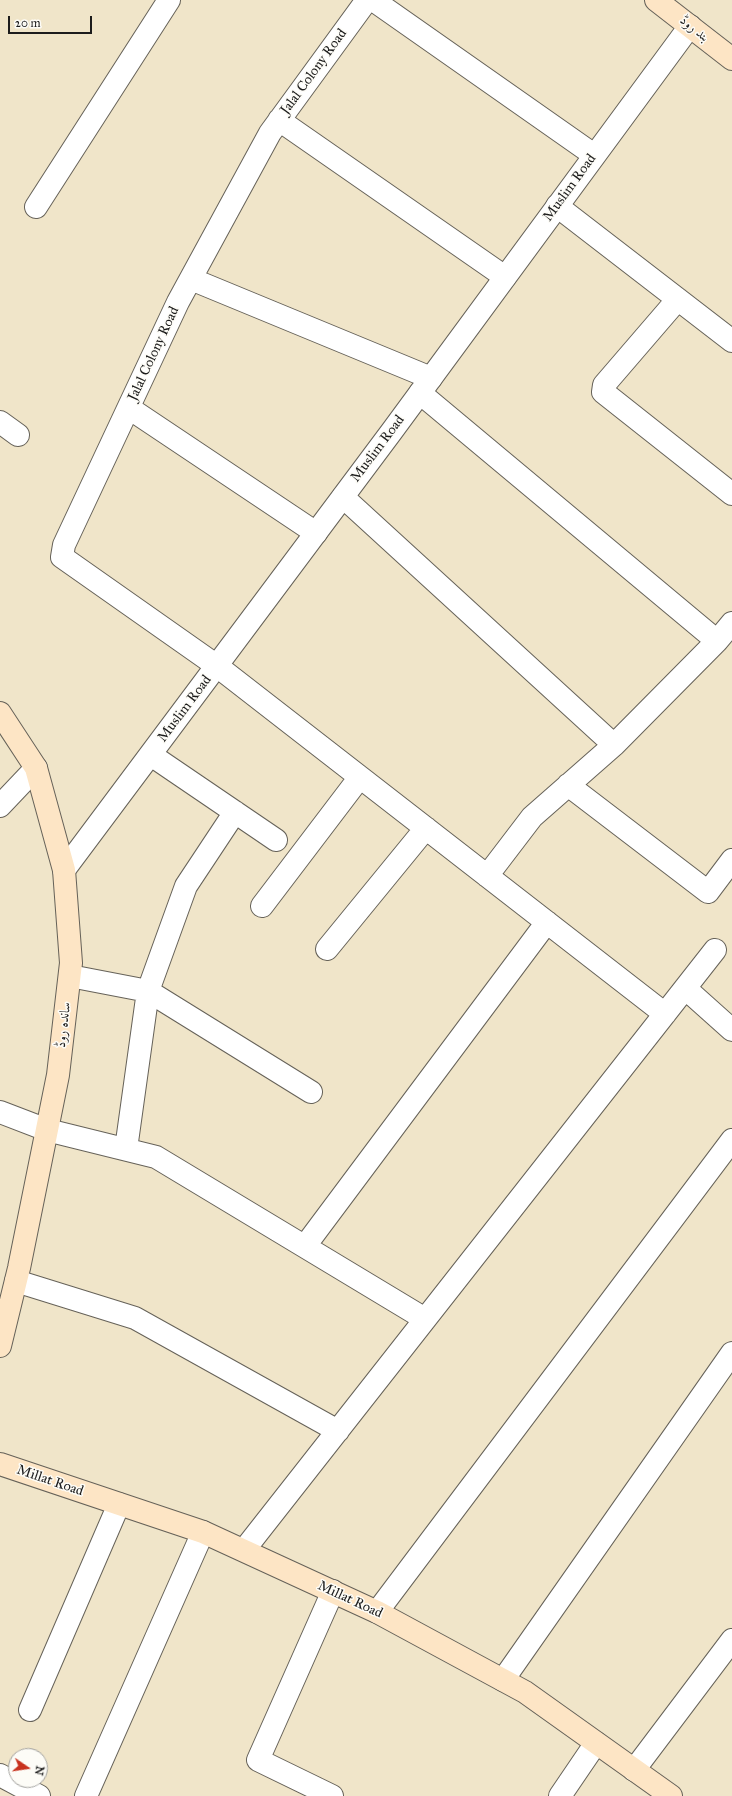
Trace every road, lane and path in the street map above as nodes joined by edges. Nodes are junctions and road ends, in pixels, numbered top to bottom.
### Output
1 (169, 0) edge
2 (366, 0) edge
3 (373, 0) edge
4 (656, 0) edge
5 (690, 26) junction
6 (732, 59) edge
7 (279, 120) junction
8 (594, 155) junction
9 (557, 206) junction
10 (36, 207) dead end
11 (505, 277) junction
12 (191, 279) junction
13 (678, 299) junction
14 (732, 341) edge
15 (426, 385) junction
16 (129, 408) junction
17 (0, 422) edge
18 (18, 435) dead end
19 (732, 494) edge
20 (343, 497) junction
21 (316, 533) junction
22 (732, 623) edge
23 (717, 641) junction
24 (217, 666) junction
25 (0, 713) edge
26 (614, 744) junction
27 (151, 754) junction
28 (36, 768) junction
29 (360, 777) junction
30 (568, 785) junction
31 (0, 806) edge
32 (235, 812) junction
33 (426, 828) junction
34 (276, 840) dead end
35 (732, 860) edge
36 (64, 870) junction
37 (487, 876) junction
38 (262, 906) dead end
39 (547, 922) junction
40 (328, 950) dead end
41 (715, 950) dead end
42 (70, 976) junction
43 (685, 988) junction
44 (148, 991) junction
45 (665, 1014) junction
46 (732, 1030) edge
47 (311, 1092) dead end
48 (0, 1112) edge
49 (47, 1130) junction
50 (732, 1140) edge
51 (126, 1149) junction
52 (305, 1246) junction
53 (16, 1281) junction
54 (5, 1302) edge
55 (426, 1319) junction
56 (0, 1346) edge
57 (732, 1353) edge
58 (338, 1431) junction
59 (0, 1464) edge
60 (119, 1504) junction
61 (204, 1532) junction
62 (244, 1550) junction
63 (333, 1591) junction
64 (377, 1612) junction
65 (732, 1640) edge
66 (503, 1680) junction
67 (30, 1710) dead end
68 (596, 1742) junction
69 (634, 1770) junction
70 (0, 1774) edge
71 (39, 1796) edge
72 (86, 1796) edge
73 (332, 1796) edge
74 (560, 1796) edge
75 (671, 1796) edge

1 - 10 street
2 - 7 street, Jalal Colony Road
3 - 8 street
4 - 5 main road, بند روڈ
5 - 6 main road, بند روڈ
5 - 8 street, Muslim Road
7 - 11 street
7 - 12 street, Jalal Colony Road
8 - 9 street, Muslim Road
9 - 11 street, Muslim Road
9 - 13 street
11 - 15 street, Muslim Road
12 - 15 street
12 - 16 street, Jalal Colony Road
13 - 14 street
13 - 19 street
15 - 20 street, Muslim Road
15 - 23 street
16 - 21 street
16 - 24 street, Jalal Colony Road
17 - 18 street
20 - 21 street, Muslim Road
20 - 26 street
21 - 24 street, Muslim Road
22 - 23 street
23 - 26 street
24 - 27 street, Muslim Road
24 - 29 street
25 - 28 main road, ساندہ روڈ
26 - 30 street
27 - 32 street
27 - 36 street, Muslim Road
28 - 31 street
28 - 36 main road, ساندہ روڈ
29 - 33 street
29 - 38 street
30 - 35 street
30 - 37 street
32 - 34 street
32 - 44 street
33 - 37 street
33 - 40 street
36 - 42 main road, ساندہ روڈ
37 - 39 street
39 - 45 street
39 - 52 street
41 - 43 street
42 - 44 street
42 - 49 main road, ساندہ روڈ
43 - 45 street
43 - 46 street
44 - 47 street
44 - 51 street
45 - 55 street
48 - 49 street
49 - 51 street
49 - 53 main road, ساندہ روڈ
50 - 64 street
51 - 52 street
52 - 55 street
53 - 54 main road, ساندہ روڈ
53 - 58 street
54 - 56 main road, ساندہ روڈ
55 - 58 street
57 - 66 street
58 - 62 street
59 - 60 main road, Millat Road
60 - 61 main road, Millat Road
60 - 67 street
61 - 62 main road, Millat Road
61 - 72 street
62 - 63 main road, Millat Road
63 - 64 main road, Millat Road
63 - 73 street
64 - 66 main road, Millat Road
65 - 69 street
66 - 68 main road, Millat Road
68 - 69 main road, Millat Road
68 - 74 street
69 - 75 main road, Millat Road
70 - 71 street

